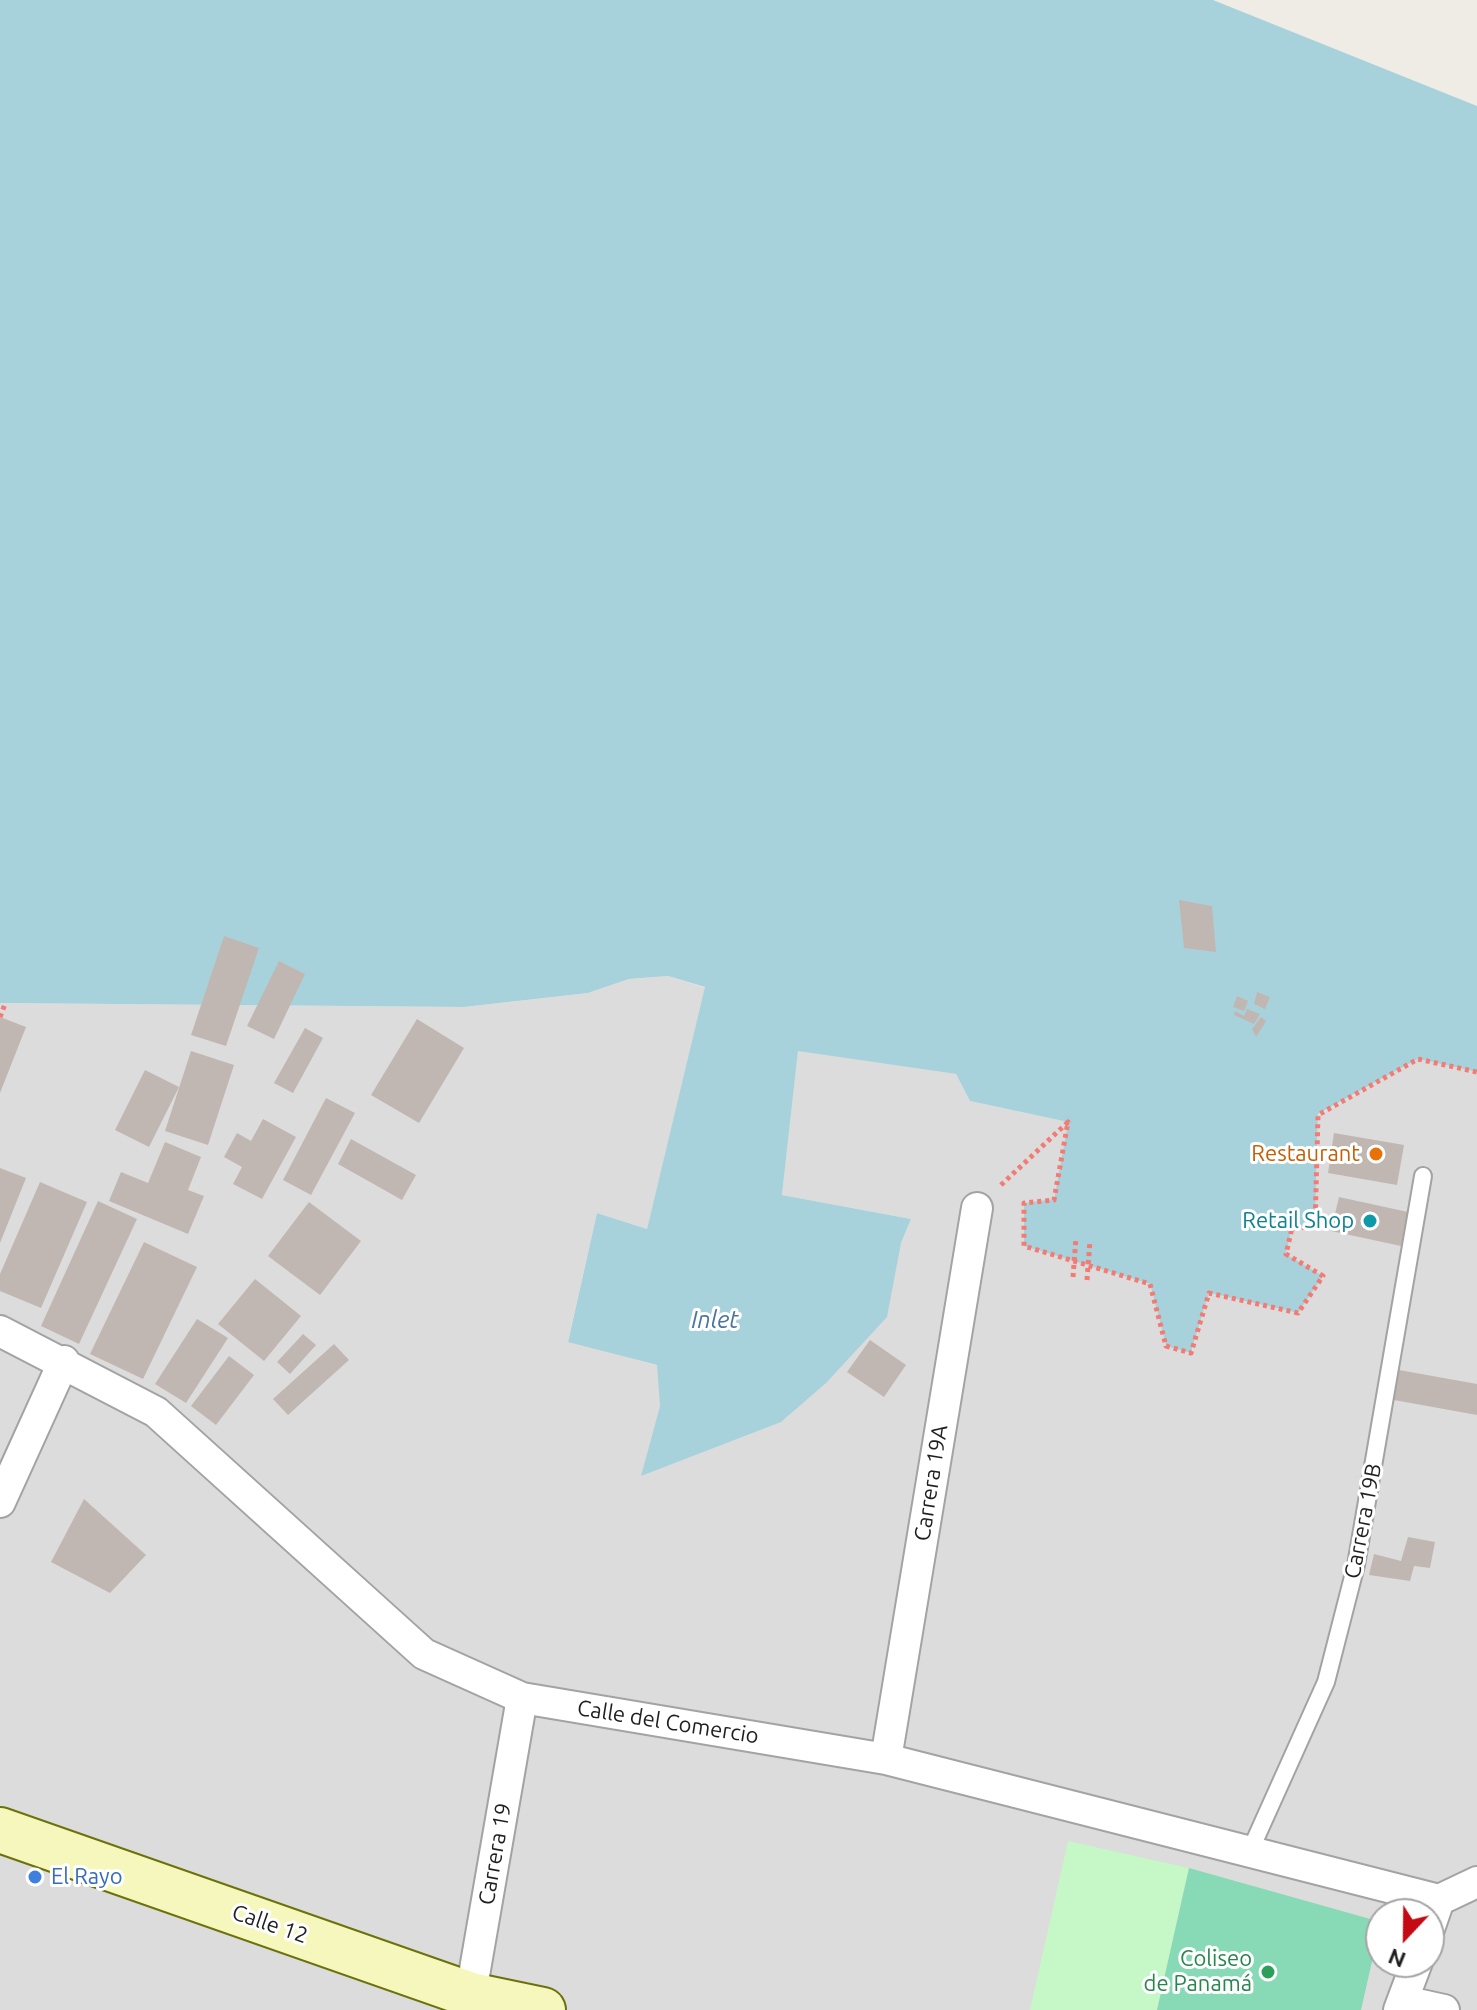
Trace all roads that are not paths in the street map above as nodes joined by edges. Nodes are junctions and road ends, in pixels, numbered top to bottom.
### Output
1 (1423, 1176) dead end
2 (977, 1208) road end
3 (0, 1331) edge
4 (64, 1361) junction
5 (0, 1502) edge
6 (522, 1698) junction
7 (886, 1759) junction
8 (0, 1830) edge
9 (1250, 1851) junction
10 (1477, 1882) edge
11 (1431, 1898) edge
12 (1443, 1898) edge
13 (1411, 1978) edge
14 (470, 2002) edge
15 (1401, 2006) edge
16 (543, 2010) edge
17 (1444, 2010) edge

1 - 9 lane, Carrera 19B
2 - 7 street, Carrera 19A
3 - 4 street, Calle del Comercio
4 - 5 street
4 - 6 street, Calle del Comercio
6 - 7 street, Calle del Comercio
6 - 14 street, Carrera 19
7 - 9 street, Calle del Comercio
8 - 14 main road, Calle 12
9 - 11 street, Calle del Comercio
10 - 12 street
13 - 15 street
14 - 16 main road, Calle 12
15 - 17 street

